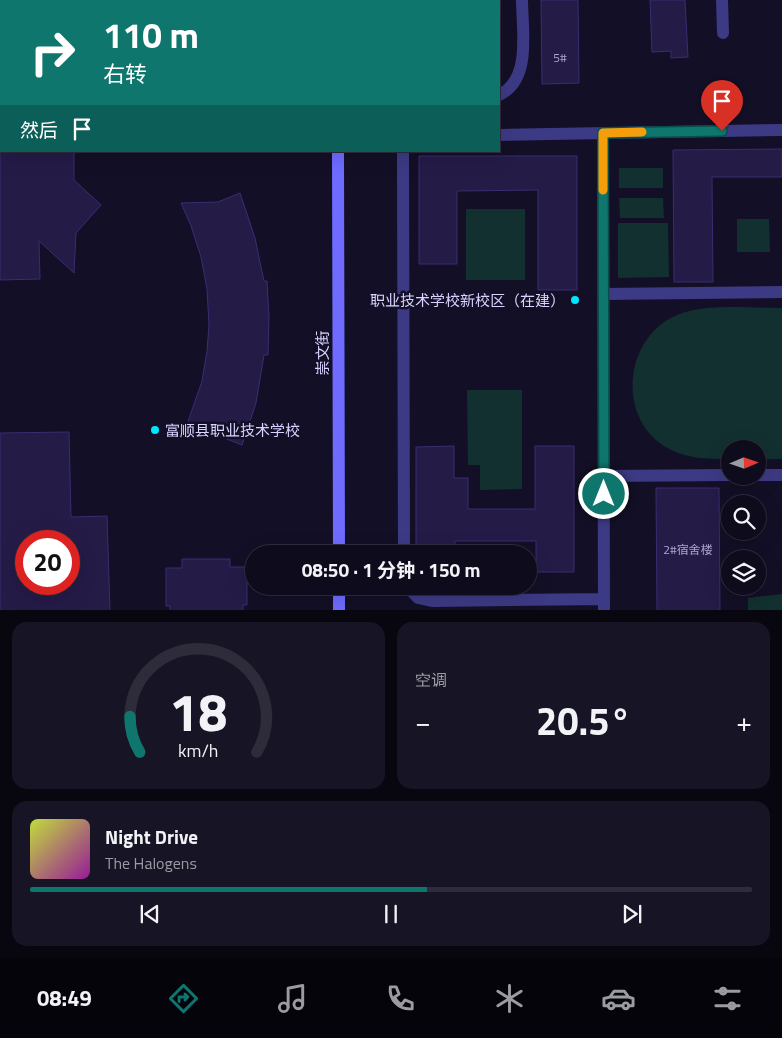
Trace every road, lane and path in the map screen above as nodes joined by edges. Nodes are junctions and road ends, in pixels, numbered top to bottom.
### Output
1 (522, 0) edge
2 (722, 0) edge
3 (723, 33) dead end
4 (500, 94) edge
5 (782, 130) edge
6 (603, 133) junction
7 (500, 135) edge
8 (338, 152) edge
9 (403, 152) edge
10 (782, 292) edge
11 (603, 294) junction
12 (766, 475) edge
13 (782, 475) edge
14 (604, 476) junction
15 (721, 476) edge
16 (339, 545) edge
17 (404, 545) edge
18 (339, 595) edge
19 (415, 595) edge
20 (604, 604) edge
21 (339, 610) edge

1 - 4 lane
2 - 3 lane
5 - 6 lane
6 - 7 lane
6 - 11 lane
8 - 16 street, 崇文街
9 - 17 lane
10 - 11 lane
11 - 14 lane
12 - 13 lane
14 - 15 lane
14 - 20 lane
18 - 21 street
19 - 20 lane

